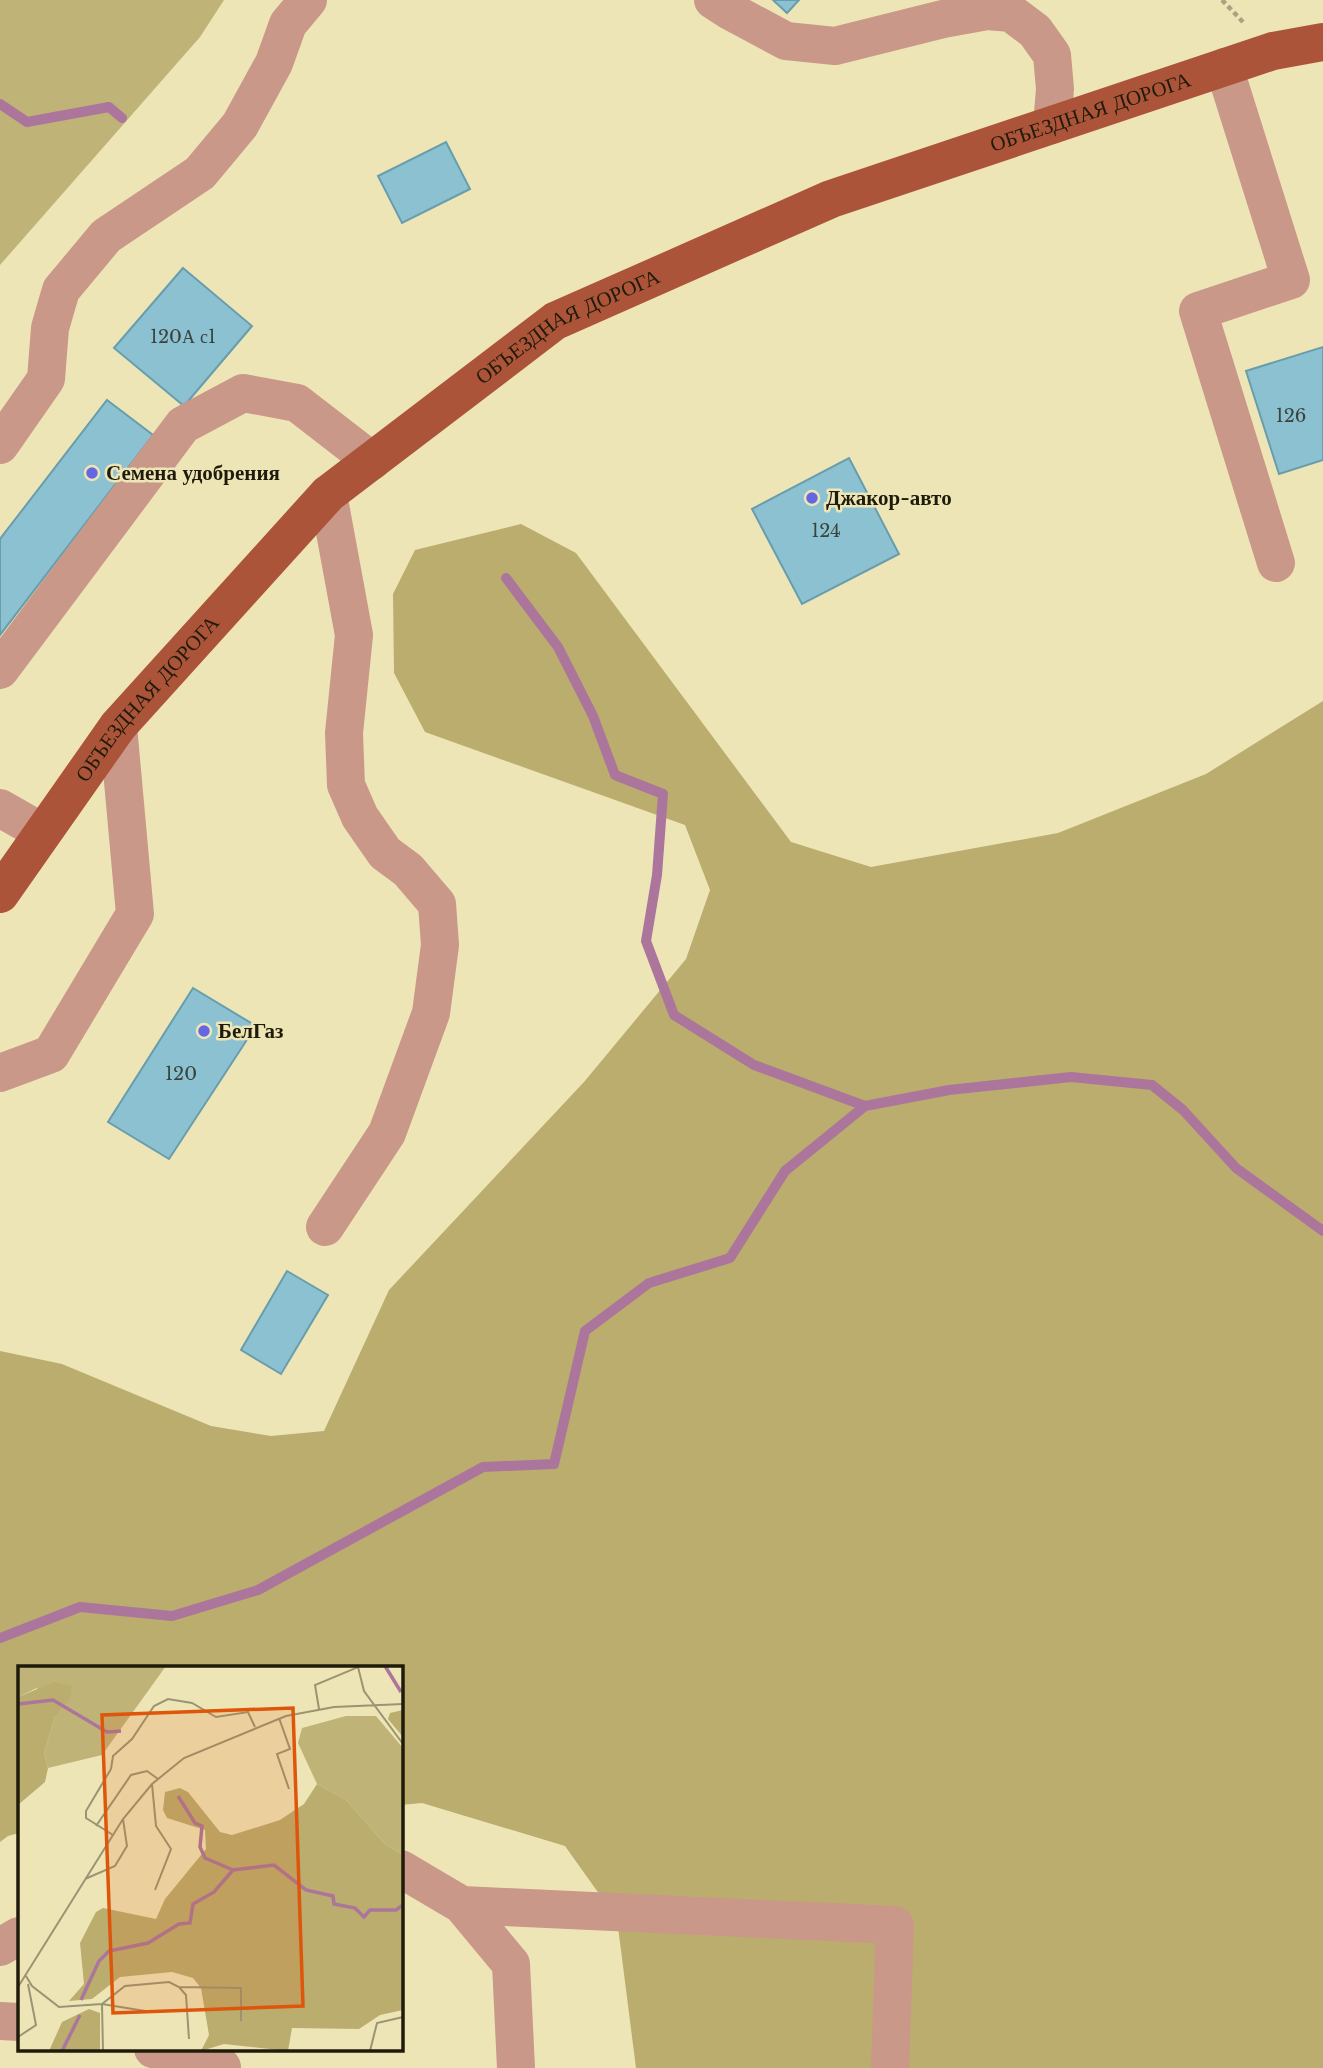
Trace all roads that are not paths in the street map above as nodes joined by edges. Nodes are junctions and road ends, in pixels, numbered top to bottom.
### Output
1 (308, 0) edge
2 (713, 0) edge
3 (1323, 42) edge
4 (1224, 67) junction
5 (1052, 125) junction
6 (0, 445) edge
7 (372, 461) junction
8 (328, 494) junction
9 (1276, 562) dead end
10 (0, 670) edge
11 (118, 726) junction
12 (0, 808) edge
13 (42, 832) junction
14 (0, 894) edge
15 (0, 1073) edge
16 (325, 1227) dead end
17 (402, 1870) edge
18 (462, 1906) junction
19 (18, 1937) edge
20 (0, 1947) edge
21 (0, 2021) edge
22 (18, 2022) edge
23 (157, 2050) edge
24 (222, 2067) edge
25 (516, 2068) edge
26 (890, 2068) edge

1 - 6 lane
2 - 5 lane
3 - 4 main road, ОБЪЕЗДНАЯ ДОРОГА
4 - 5 main road, ОБЪЕЗДНАЯ ДОРОГА
4 - 9 lane
5 - 7 main road, ОБЪЕЗДНАЯ ДОРОГА
7 - 8 main road, ОБЪЕЗДНАЯ ДОРОГА
7 - 10 lane
8 - 11 main road, ОБЪЕЗДНАЯ ДОРОГА
8 - 16 lane
11 - 13 main road, ОБЪЕЗДНАЯ ДОРОГА
11 - 15 lane
12 - 13 lane
13 - 14 main road, ОБЪЕЗДНАЯ ДОРОГА
17 - 18 lane
18 - 25 lane
18 - 26 lane
19 - 20 lane
21 - 22 lane
23 - 24 lane

